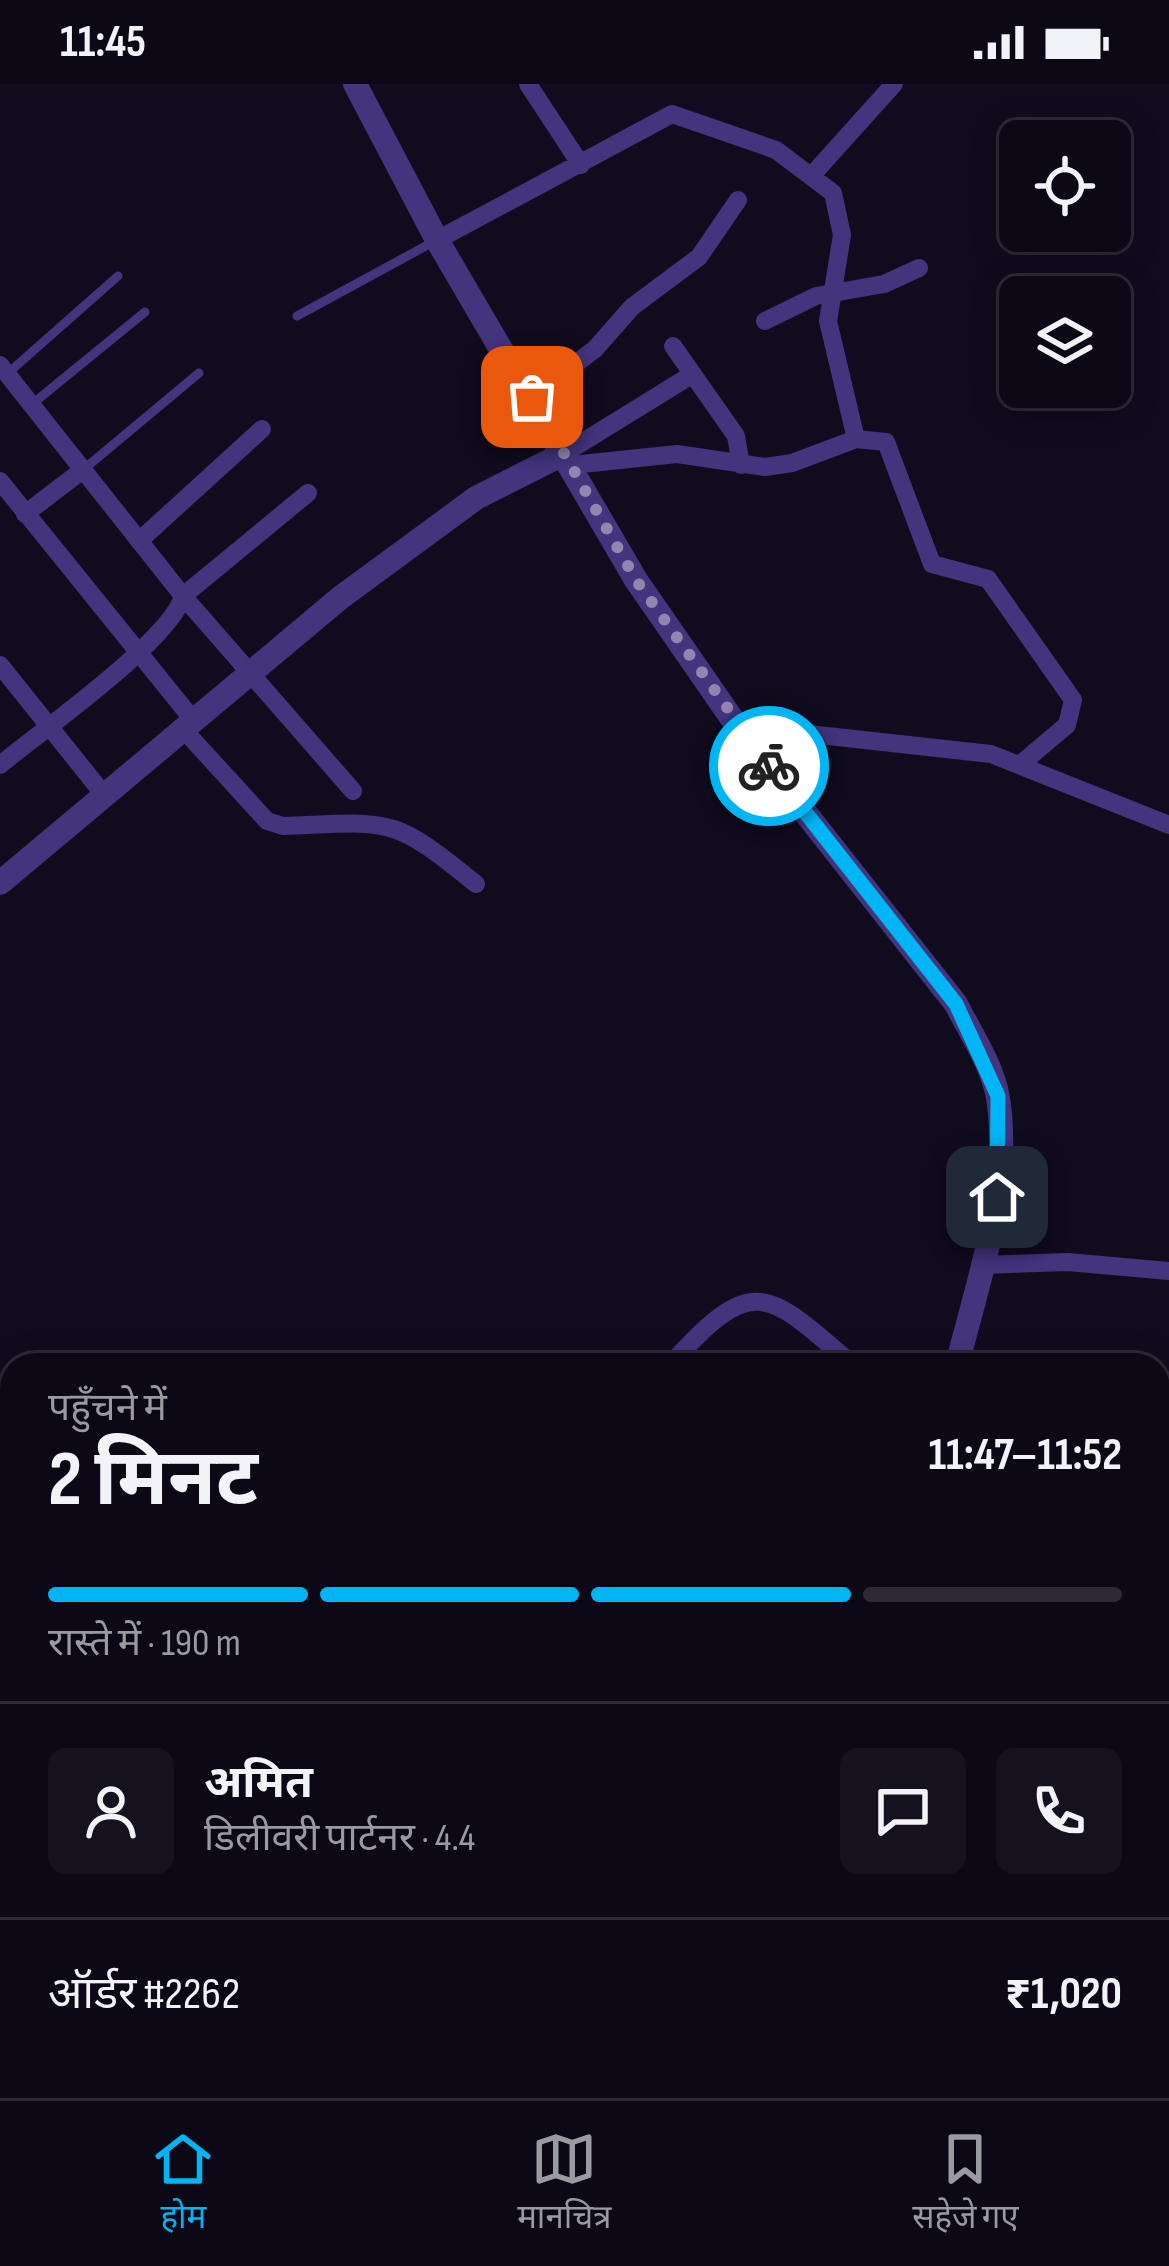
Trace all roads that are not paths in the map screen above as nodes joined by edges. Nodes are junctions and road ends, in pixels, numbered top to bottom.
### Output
1 (355, 84) edge
2 (528, 84) edge
3 (894, 84) edge
4 (581, 165) junction
5 (813, 174) junction
6 (738, 200) dead end
7 (436, 240) junction
8 (919, 268) dead end
9 (118, 276) dead end
10 (830, 292) junction
11 (145, 311) dead end
12 (297, 316) dead end
13 (765, 321) dead end
14 (674, 346) dead end
15 (3, 370) edge
16 (199, 373) dead end
17 (693, 374) junction
18 (532, 397) junction
19 (31, 405) junction
20 (262, 429) dead end
21 (856, 439) junction
22 (568, 459) junction
23 (741, 465) junction
24 (84, 469) junction
25 (0, 481) edge
26 (308, 494) dead end
27 (21, 508) junction
28 (0, 516) edge
29 (139, 541) junction
30 (183, 596) junction
31 (138, 652) junction
32 (0, 665) edge
33 (251, 677) junction
34 (188, 725) junction
35 (47, 726) junction
36 (737, 726) junction
37 (1022, 763) junction
38 (0, 765) edge
39 (353, 791) dead end
40 (105, 796) junction
41 (1169, 825) edge
42 (0, 883) edge
43 (476, 884) dead end
44 (982, 1265) junction
45 (1169, 1271) edge
46 (682, 1353) edge
47 (840, 1353) edge
48 (959, 1353) edge

1 - 7 street
2 - 4 street
3 - 5 street
4 - 5 street
4 - 7 street
5 - 10 street
6 - 18 street
7 - 12 lane
7 - 18 street
8 - 10 street
9 - 15 lane
10 - 13 street
10 - 21 street
11 - 19 lane
14 - 17 street
15 - 19 street
16 - 24 lane
17 - 22 street
17 - 23 street
18 - 22 street
19 - 24 street
20 - 29 street
21 - 23 street
21 - 37 street
22 - 23 street
22 - 33 street
22 - 36 street
24 - 27 street
24 - 29 street
25 - 27 street
26 - 30 street
27 - 28 street
27 - 31 street
29 - 30 street
30 - 31 street
30 - 33 street
31 - 34 street
31 - 35 street
32 - 35 street
33 - 34 street
33 - 39 street
34 - 40 street
34 - 43 street
35 - 38 street
35 - 40 street
36 - 37 street
36 - 44 street
37 - 41 street
40 - 42 street
44 - 45 street
44 - 48 street
46 - 47 street

